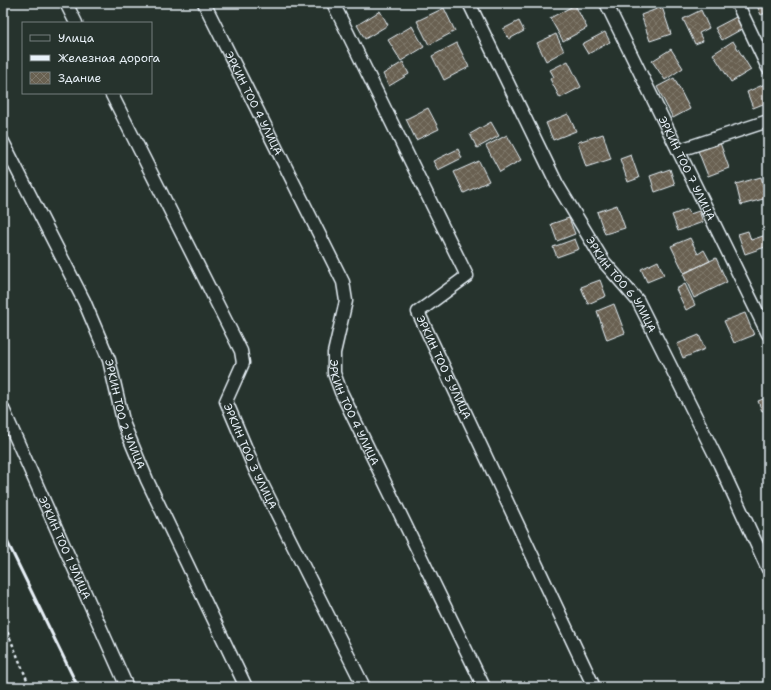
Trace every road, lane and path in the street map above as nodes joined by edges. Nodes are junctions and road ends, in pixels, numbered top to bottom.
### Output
1 (66, 3) edge
2 (204, 3) edge
3 (333, 3) edge
4 (469, 3) edge
5 (606, 3) edge
6 (736, 3) edge
7 (76, 22) edge
8 (768, 68) edge
9 (112, 94) edge
10 (768, 121) edge
11 (3, 142) edge
12 (686, 148) dead end
13 (768, 334) edge
14 (3, 409) edge
15 (768, 569) edge
16 (3, 621) edge
17 (30, 687) edge
18 (127, 687) edge
19 (246, 687) edge
20 (364, 687) edge
21 (484, 687) edge
22 (594, 687) edge

1 - 7 street
2 - 21 street, ЭРКИН ТОО 4 УЛИЦА
3 - 22 street, ЭРКИН ТОО 5 УЛИЦА
4 - 15 street, ЭРКИН ТОО 6 УЛИЦА
5 - 13 street, ЭРКИН ТОО 7 УЛИЦА
6 - 8 street
9 - 20 street, ЭРКИН ТОО 3 УЛИЦА
10 - 12 street
11 - 19 street, ЭРКИН ТОО 2 УЛИЦА
14 - 18 street, ЭРКИН ТОО 1 УЛИЦА
16 - 17 path

